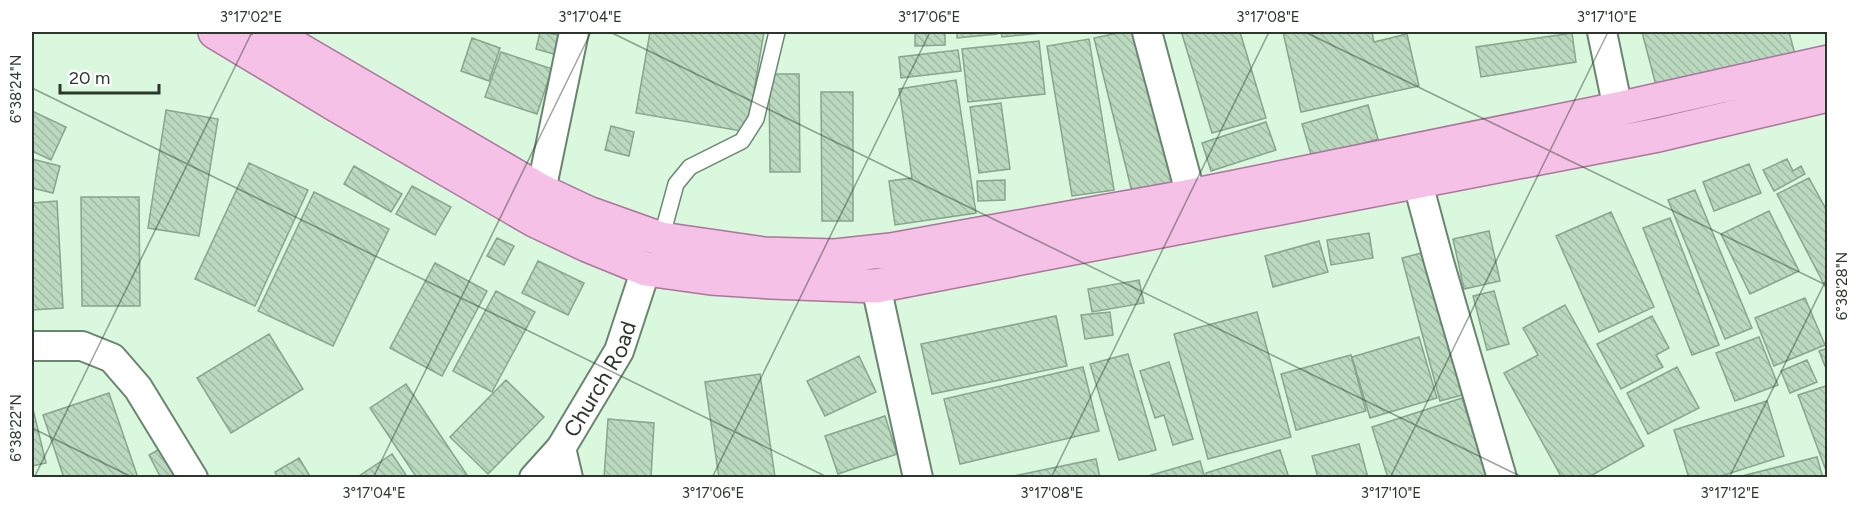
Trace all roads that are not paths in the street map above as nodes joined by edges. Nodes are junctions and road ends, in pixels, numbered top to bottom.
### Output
1 (215, 32) edge
2 (269, 32) edge
3 (574, 32) edge
4 (777, 32) edge
5 (1147, 32) edge
6 (1602, 32) edge
7 (1827, 62) edge
8 (1827, 95) edge
9 (1618, 109) junction
10 (1417, 180) junction
11 (541, 190) junction
12 (1191, 196) junction
13 (661, 239) junction
14 (646, 268) junction
15 (876, 286) junction
16 (32, 346) edge
17 (561, 448) junction
18 (193, 477) edge
19 (534, 477) edge
20 (568, 477) edge
21 (918, 477) edge
22 (1502, 477) edge

1 - 14 main road
2 - 11 main road
3 - 11 street
4 - 13 lane
5 - 12 street
6 - 9 street
7 - 9 main road
8 - 10 main road
9 - 12 main road
10 - 15 main road
10 - 22 street
11 - 13 main road
12 - 13 main road
14 - 15 main road
14 - 17 street, Church Road
15 - 21 street
16 - 18 street
17 - 19 street, Church Road
17 - 20 street

